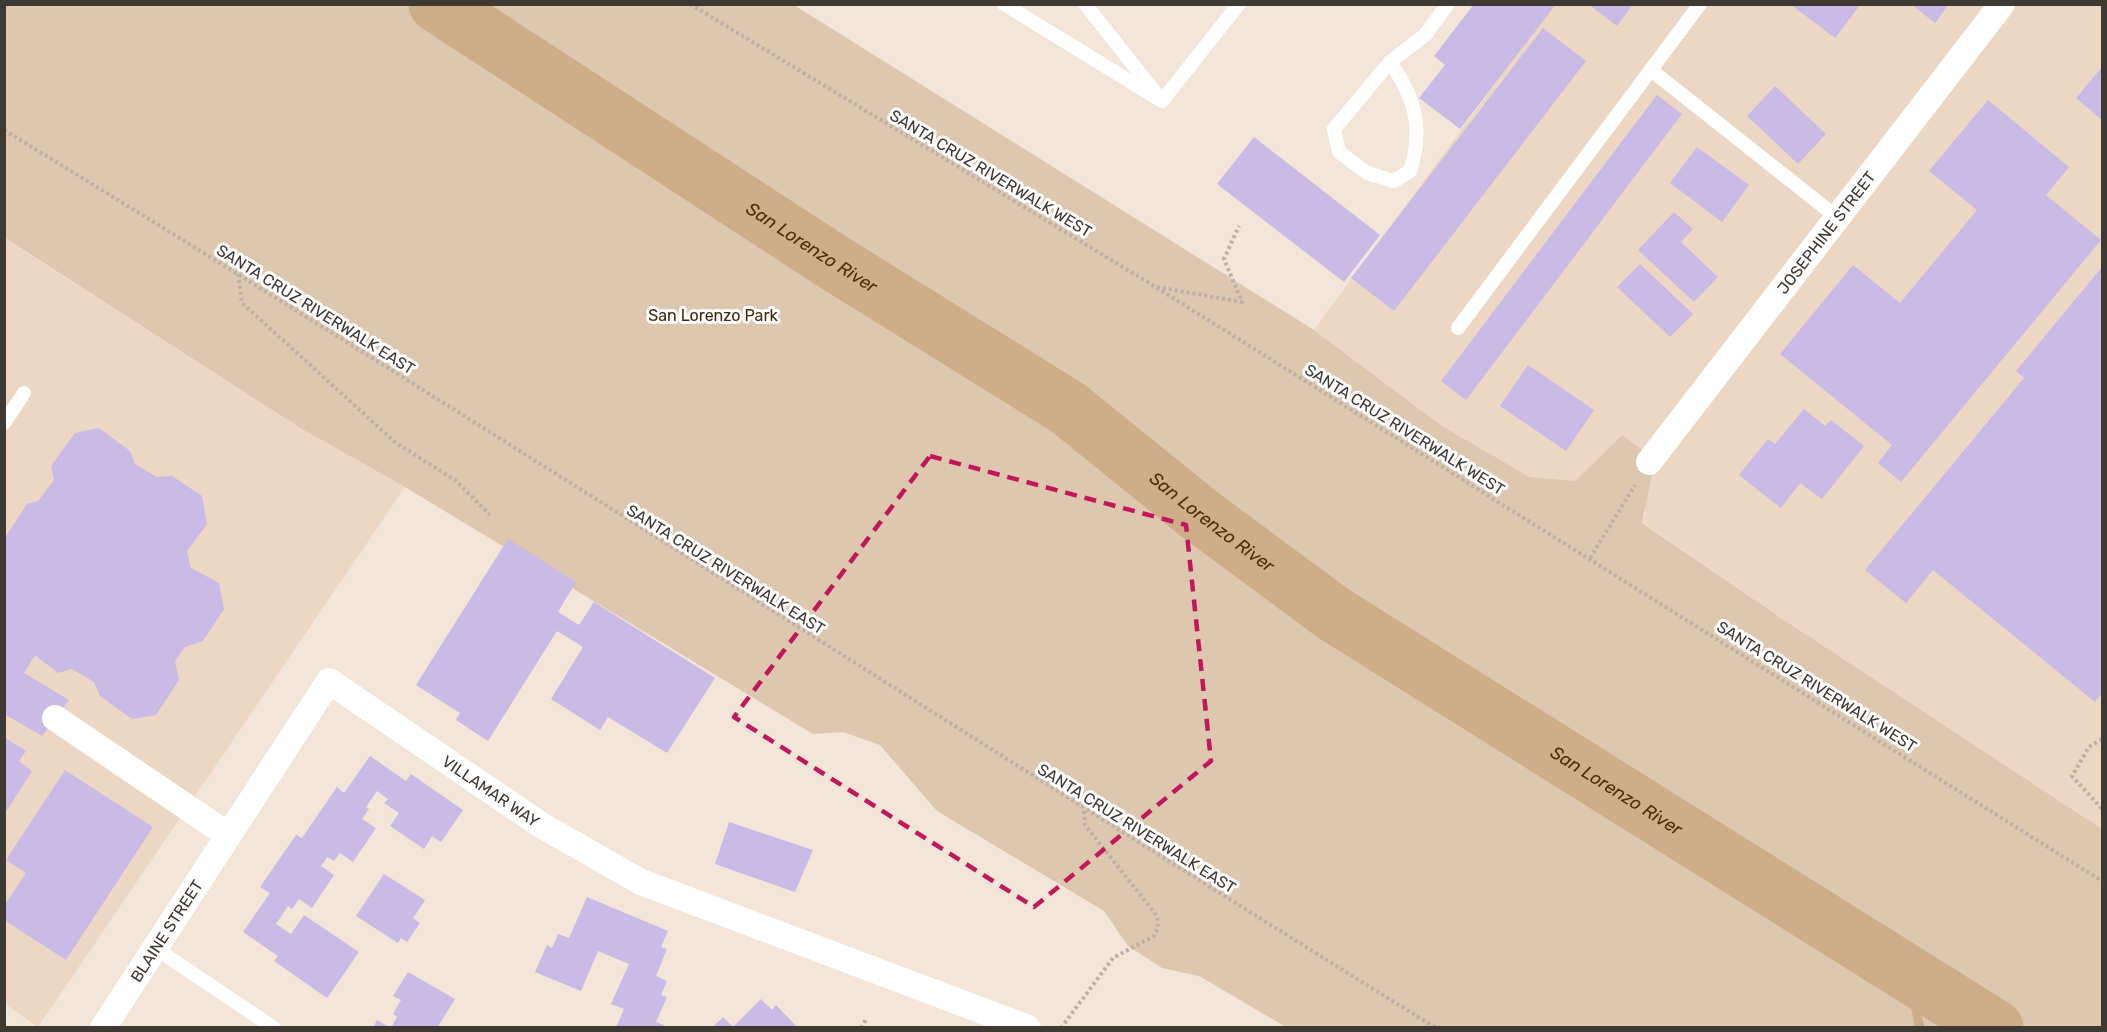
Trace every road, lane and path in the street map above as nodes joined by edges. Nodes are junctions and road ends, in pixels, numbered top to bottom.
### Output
1 (690, 4) edge
2 (1004, 4) edge
3 (1085, 4) edge
4 (1239, 4) edge
5 (1448, 4) edge
6 (1700, 4) edge
7 (2002, 4) edge
8 (1390, 62) junction
9 (1651, 70) junction
10 (1162, 101) junction
11 (4, 130) edge
12 (1838, 218) junction
13 (1239, 226) dead end
14 (238, 274) junction
15 (1154, 286) junction
16 (1458, 327) dead end
17 (24, 393) dead end
18 (4, 423) edge
19 (1649, 462) joint
20 (490, 515) dead end
21 (1590, 558) junction
22 (56, 718) dead end
23 (2103, 739) edge
24 (2103, 809) edge
25 (1084, 810) junction
26 (228, 835) junction
27 (2103, 881) edge
28 (154, 948) junction
29 (866, 1019) dead end
30 (103, 1028) edge
31 (274, 1028) edge
32 (861, 1028) edge
33 (1028, 1028) edge
34 (1061, 1028) edge
35 (1436, 1028) edge

1 - 15 path, SANTA CRUZ RIVERWALK WEST
2 - 10 lane
3 - 10 lane
4 - 10 lane
5 - 8 lane
6 - 9 lane
7 - 12 street, JOSEPHINE STREET
8 - 8 lane
9 - 12 lane
9 - 16 lane
11 - 14 path, SANTA CRUZ RIVERWALK EAST
12 - 19 street, JOSEPHINE STREET
13 - 15 path
14 - 20 path
14 - 25 path, SANTA CRUZ RIVERWALK EAST
15 - 21 path, SANTA CRUZ RIVERWALK WEST
17 - 18 lane
19 - 21 path
21 - 27 path, SANTA CRUZ RIVERWALK WEST
22 - 26 street
23 - 24 path
25 - 34 path
25 - 35 path, SANTA CRUZ RIVERWALK EAST
26 - 28 street, BLAINE STREET
26 - 33 street, VILLAMAR WAY
28 - 30 street, BLAINE STREET
28 - 31 lane
29 - 32 path

